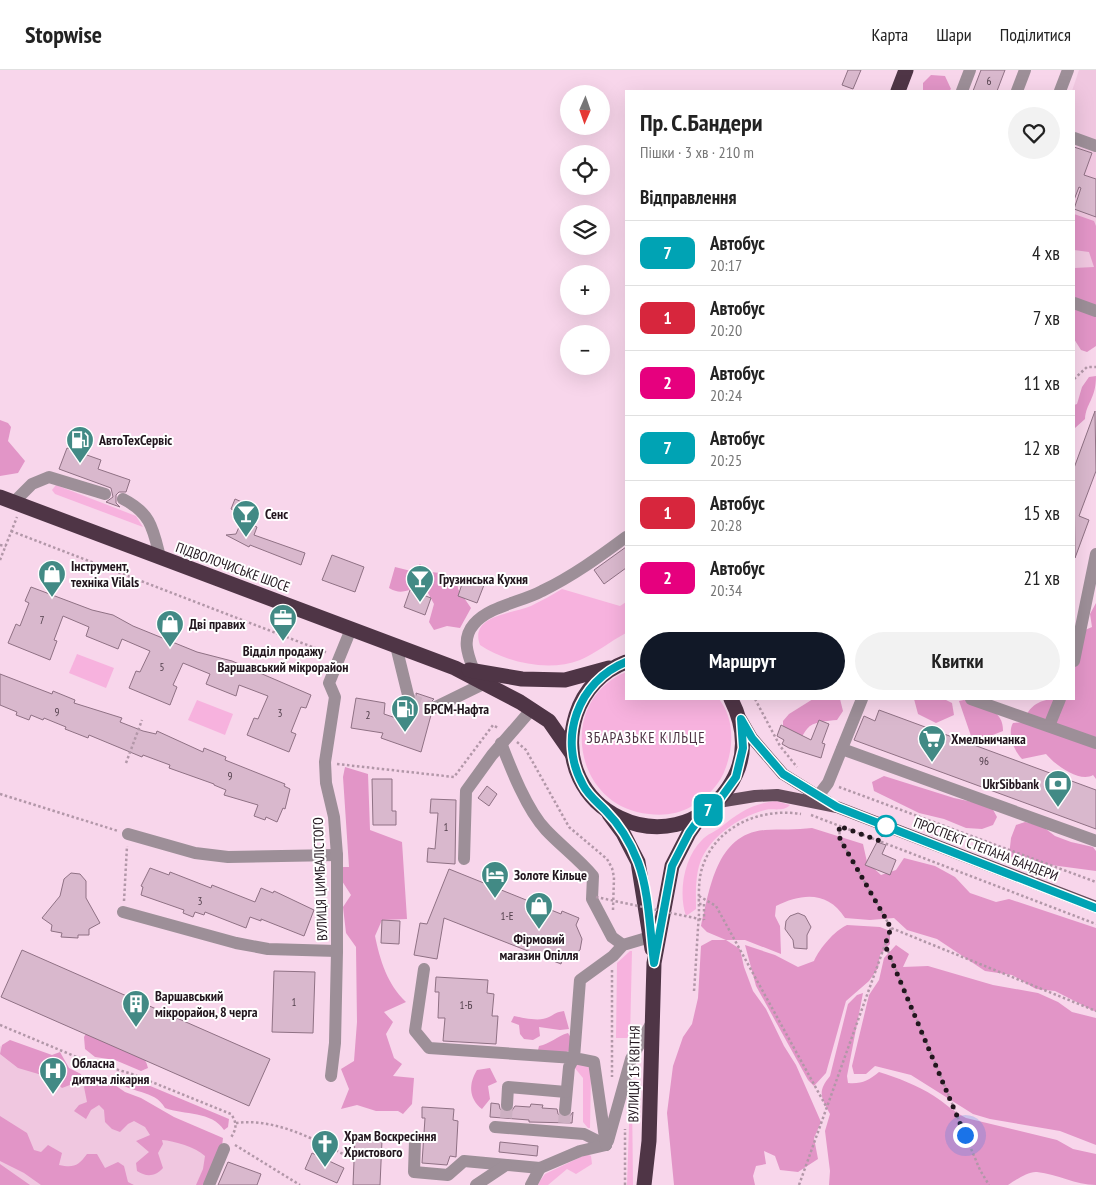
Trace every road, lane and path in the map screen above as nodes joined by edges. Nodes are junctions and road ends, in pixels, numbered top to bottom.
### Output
1 (906, 70) edge
2 (970, 70) edge
3 (1025, 70) edge
4 (1068, 70) edge
5 (898, 90) edge
6 (962, 90) edge
7 (1017, 90) edge
8 (1060, 90) edge
9 (1075, 138) edge
10 (1096, 146) edge
11 (1075, 303) edge
12 (1096, 311) edge
13 (1096, 367) edge
14 (1075, 378) edge
15 (105, 494) dead end
16 (123, 499) dead end
17 (12, 501) edge
18 (11, 532) junction
19 (625, 538) edge
20 (0, 545) edge
21 (6, 546) junction
22 (1096, 554) edge
23 (160, 557) junction
24 (0, 560) edge
25 (351, 629) junction
26 (396, 646) junction
27 (1075, 656) edge
28 (339, 657) junction
29 (620, 664) edge
30 (455, 668) junction
31 (474, 671) junction
32 (485, 683) junction
33 (409, 700) dead end
34 (732, 700) edge
35 (757, 700) edge
36 (862, 700) edge
37 (974, 700) edge
38 (1060, 700) edge
39 (434, 708) dead end
40 (531, 710) junction
41 (741, 719) junction
42 (142, 720) dead end
43 (493, 725) dead end
44 (1049, 726) junction
45 (1096, 743) edge
46 (501, 744) junction
47 (842, 749) junction
48 (572, 754) junction
49 (325, 762) junction
50 (126, 763) dead end
51 (799, 770) dead end
52 (843, 789) dead end
53 (0, 794) edge
54 (818, 796) junction
55 (718, 802) junction
56 (837, 807) junction
57 (606, 811) junction
58 (701, 816) junction
59 (839, 826) junction
60 (128, 834) junction
61 (1096, 841) edge
62 (337, 855) junction
63 (464, 858) dead end
64 (607, 882) dead end
65 (1096, 882) edge
66 (614, 883) dead end
67 (699, 896) junction
68 (596, 898) dead end
69 (699, 904) junction
70 (1096, 908) edge
71 (123, 912) joint
72 (1096, 924) edge
73 (891, 928) junction
74 (650, 937) junction
75 (623, 945) junction
76 (885, 945) junction
77 (338, 950) junction
78 (654, 963) junction
79 (424, 968) dead end
80 (694, 991) dead end
81 (1096, 1011) edge
82 (651, 1024) junction
83 (0, 1025) edge
84 (574, 1058) junction
85 (331, 1076) dead end
86 (566, 1092) junction
87 (827, 1108) junction
88 (564, 1121) junction
89 (236, 1123) junction
90 (414, 1140) dead end
91 (226, 1145) junction
92 (606, 1145) junction
93 (345, 1155) dead end
94 (506, 1165) junction
95 (540, 1168) junction
96 (209, 1185) edge
97 (300, 1185) edge
98 (476, 1185) edge
99 (531, 1185) edge
100 (644, 1185) edge
101 (799, 1185) edge
102 (989, 1185) edge

1 - 5 highway
2 - 6 lane
3 - 7 lane
4 - 8 lane
9 - 10 lane
11 - 12 lane
13 - 14 path
15 - 17 lane
16 - 23 lane
17 - 18 path
17 - 23 highway, ПІДВОЛОЧИСЬКЕ ШОСЕ
18 - 21 path
18 - 28 path
19 - 31 lane
20 - 21 path
21 - 24 path
22 - 27 lane
23 - 25 highway, ПІДВОЛОЧИСЬКЕ ШОСЕ
25 - 26 highway, ПІДВОЛОЧИСЬКЕ ШОСЕ
25 - 28 lane, ВУЛИЦЯ ЦИМБАЛІСТОГО
26 - 30 highway, ПІДВОЛОЧИСЬКЕ ШОСЕ
26 - 33 lane
28 - 49 lane, ВУЛИЦЯ ЦИМБАЛІСТОГО
29 - 31 highway, ПІДВОЛОЧИСЬКЕ ШОСЕ
29 - 48 highway
30 - 31 highway, ПІДВОЛОЧИСЬКЕ ШОСЕ
30 - 32 highway, ПІДВОЛОЧИСЬКЕ ШОСЕ
32 - 39 lane
32 - 40 highway, ПІДВОЛОЧИСЬКЕ ШОСЕ
34 - 41 highway
35 - 51 path
36 - 47 lane
37 - 44 lane
38 - 44 lane
40 - 46 lane
40 - 48 highway, ПІДВОЛОЧИСЬКЕ ШОСЕ
41 - 54 main road, ПРОСПЕКТ СТЕПАНА БАНДЕРИ
41 - 55 highway
42 - 50 path
43 - 49 path
44 - 45 lane
46 - 63 lane
46 - 75 lane
47 - 54 lane
47 - 61 lane
48 - 57 highway, ВУЛИЦЯ 15 КВІТНЯ
49 - 62 lane, ВУЛИЦЯ ЦИМБАЛІСТОГО
52 - 65 path
53 - 60 path
54 - 56 main road, ПРОСПЕКТ СТЕПАНА БАНДЕРИ
55 - 56 main road, ПРОСПЕКТ СТЕПАНА БАНДЕРИ
55 - 58 highway
56 - 70 main road, ПРОСПЕКТ СТЕПАНА БАНДЕРИ
57 - 58 highway
57 - 74 highway, ВУЛИЦЯ 15 КВІТНЯ
58 - 78 highway, ВУЛИЦЯ 15 КВІТНЯ
59 - 67 path
59 - 72 path
59 - 73 path
60 - 62 lane
60 - 71 path
62 - 77 lane, ВУЛИЦЯ ЦИМБАЛІСТОГО
64 - 66 path
67 - 69 path
67 - 87 path
68 - 69 path, bridge
69 - 80 path
71 - 77 lane
73 - 76 path
73 - 81 path
74 - 75 lane
74 - 78 highway, ВУЛИЦЯ 15 КВІТНЯ
75 - 84 lane
76 - 87 path
76 - 102 path
77 - 85 lane, ВУЛИЦЯ ЦИМБАЛІСТОГО
78 - 82 highway, ВУЛИЦЯ 15 КВІТНЯ
79 - 84 lane
82 - 92 lane
82 - 100 highway, ВУЛИЦЯ 15 КВІТНЯ
83 - 89 path
84 - 86 lane
84 - 92 lane
86 - 88 lane
86 - 88 lane
87 - 101 path
88 - 92 lane
89 - 91 path
89 - 93 path
90 - 94 lane
91 - 96 lane
91 - 97 path
92 - 95 lane
94 - 95 lane
94 - 98 lane
95 - 99 lane

